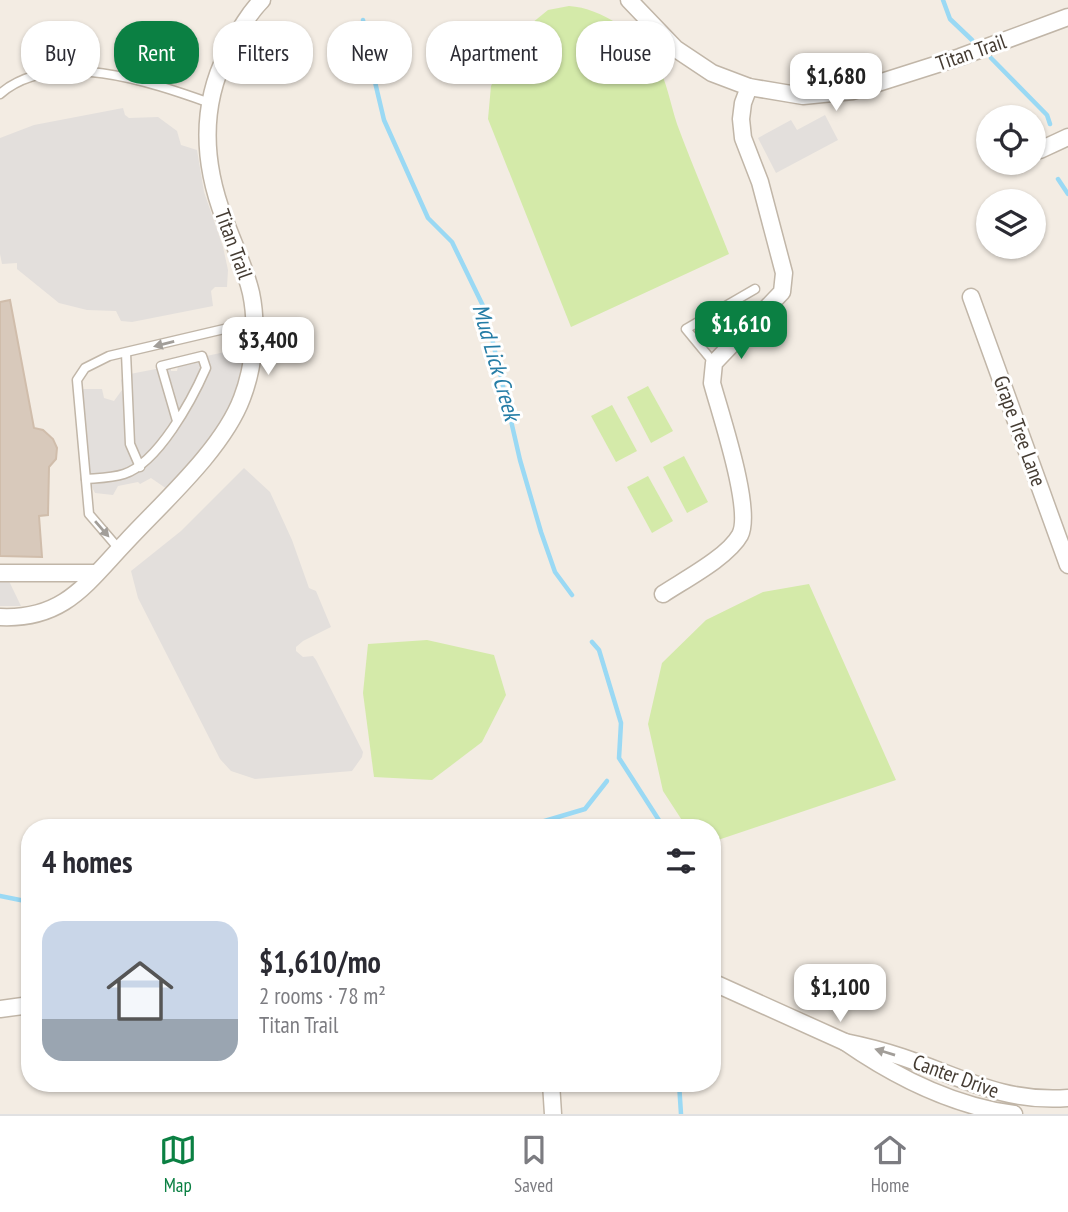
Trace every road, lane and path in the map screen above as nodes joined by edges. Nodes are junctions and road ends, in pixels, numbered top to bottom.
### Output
1 (262, 0) edge
2 (629, 0) edge
3 (1068, 18) edge
4 (749, 87) junction
5 (0, 94) edge
6 (209, 103) junction
7 (1068, 137) edge
8 (1046, 147) edge
9 (755, 289) dead end
10 (971, 296) dead end
11 (254, 322) junction
12 (126, 353) junction
13 (714, 363) junction
14 (177, 421) junction
15 (139, 467) junction
16 (86, 479) junction
17 (119, 549) junction
18 (1068, 565) edge
19 (0, 573) edge
20 (96, 573) junction
21 (663, 594) dead end
22 (0, 617) edge
23 (721, 986) edge
24 (21, 1006) edge
25 (0, 1009) edge
26 (845, 1042) junction
27 (974, 1086) junction
28 (552, 1092) edge
29 (1068, 1098) edge
30 (962, 1108) edge
31 (553, 1114) edge
32 (1014, 1114) edge

1 - 6 street, Titan Trail
2 - 4 street, Titan Trail
3 - 4 street, Titan Trail
4 - 13 street
5 - 6 lane
6 - 11 street, Titan Trail
7 - 8 street
9 - 13 lane
10 - 18 street, Grape Tree Lane
11 -> 12 lane
11 - 17 street, Titan Trail
12 - 15 lane
12 - 16 lane
13 - 21 street
14 - 14 lane
14 - 15 lane
15 - 16 lane
16 -> 17 lane
17 - 20 street, Titan Trail
19 - 20 street
20 - 22 street, Titan Trail
23 - 26 street, Canter Drive
24 - 25 street
27 -> 26 street, Canter Drive
26 - 30 street, Canter Drive
27 - 29 street, Canter Drive
27 - 30 street
28 - 31 street
30 - 32 street, Canter Drive

